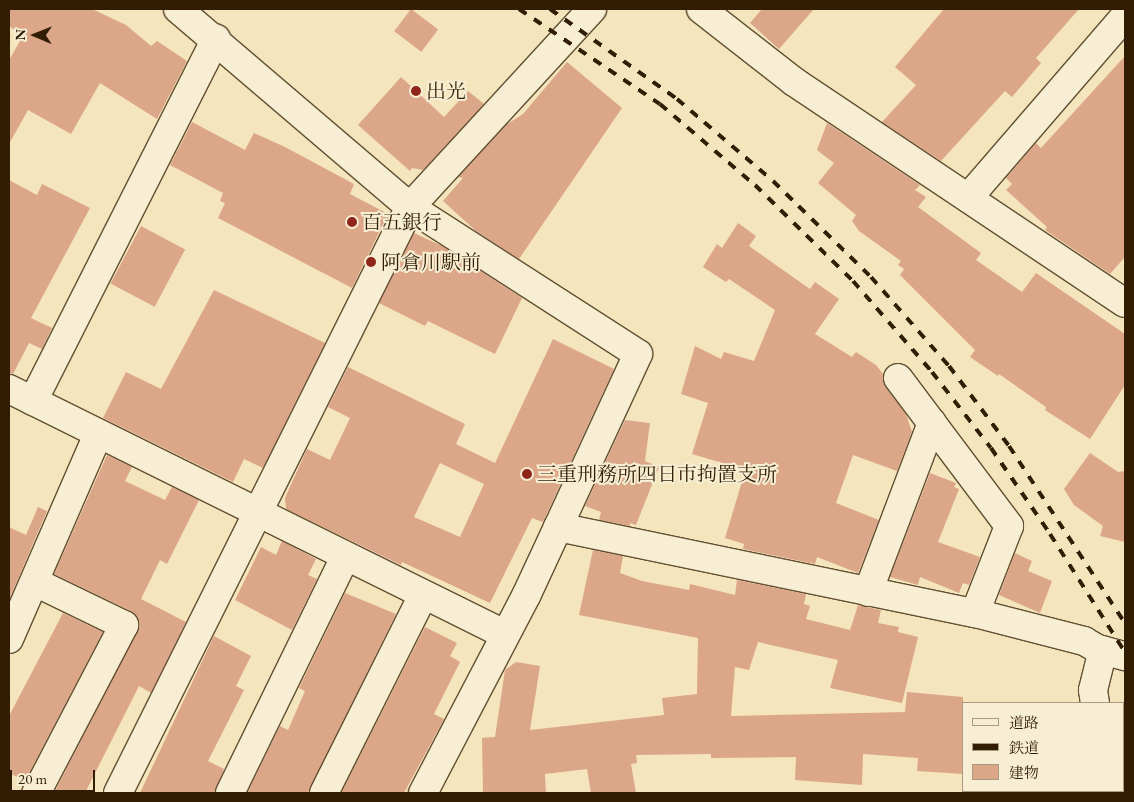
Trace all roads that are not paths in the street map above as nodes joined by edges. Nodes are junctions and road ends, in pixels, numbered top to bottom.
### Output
1 (178, 9) edge
2 (592, 9) edge
3 (701, 9) edge
4 (1125, 16) edge
5 (216, 39) junction
6 (968, 198) junction
7 (410, 207) junction
8 (1121, 290) edge
9 (898, 378) dead end
10 (9, 389) edge
11 (34, 401) junction
12 (932, 423) junction
13 (98, 434) junction
14 (257, 513) junction
15 (558, 527) junction
16 (346, 557) junction
17 (34, 582) junction
18 (868, 592) junction
19 (423, 595) junction
20 (975, 613) junction
21 (504, 634) junction
22 (9, 639) edge
23 (1114, 653) edge
24 (1094, 696) edge
25 (36, 793) edge
26 (118, 793) edge
27 (230, 793) edge
28 (324, 793) edge
29 (423, 793) edge

1 - 5 street
2 - 7 street
3 - 6 street
4 - 6 street
5 - 7 street
5 - 11 street
6 - 8 street
7 - 14 street
7 - 15 street
9 - 12 street
10 - 11 street
11 - 13 street
12 - 18 street
12 - 20 street
13 - 14 street
13 - 17 street
14 - 16 street
14 - 26 street
15 - 18 street
15 - 21 street
16 - 19 street
16 - 27 street
17 - 22 street
17 - 25 street
18 - 20 street
19 - 21 street
19 - 28 street
20 - 23 street
21 - 29 street
23 - 24 street

